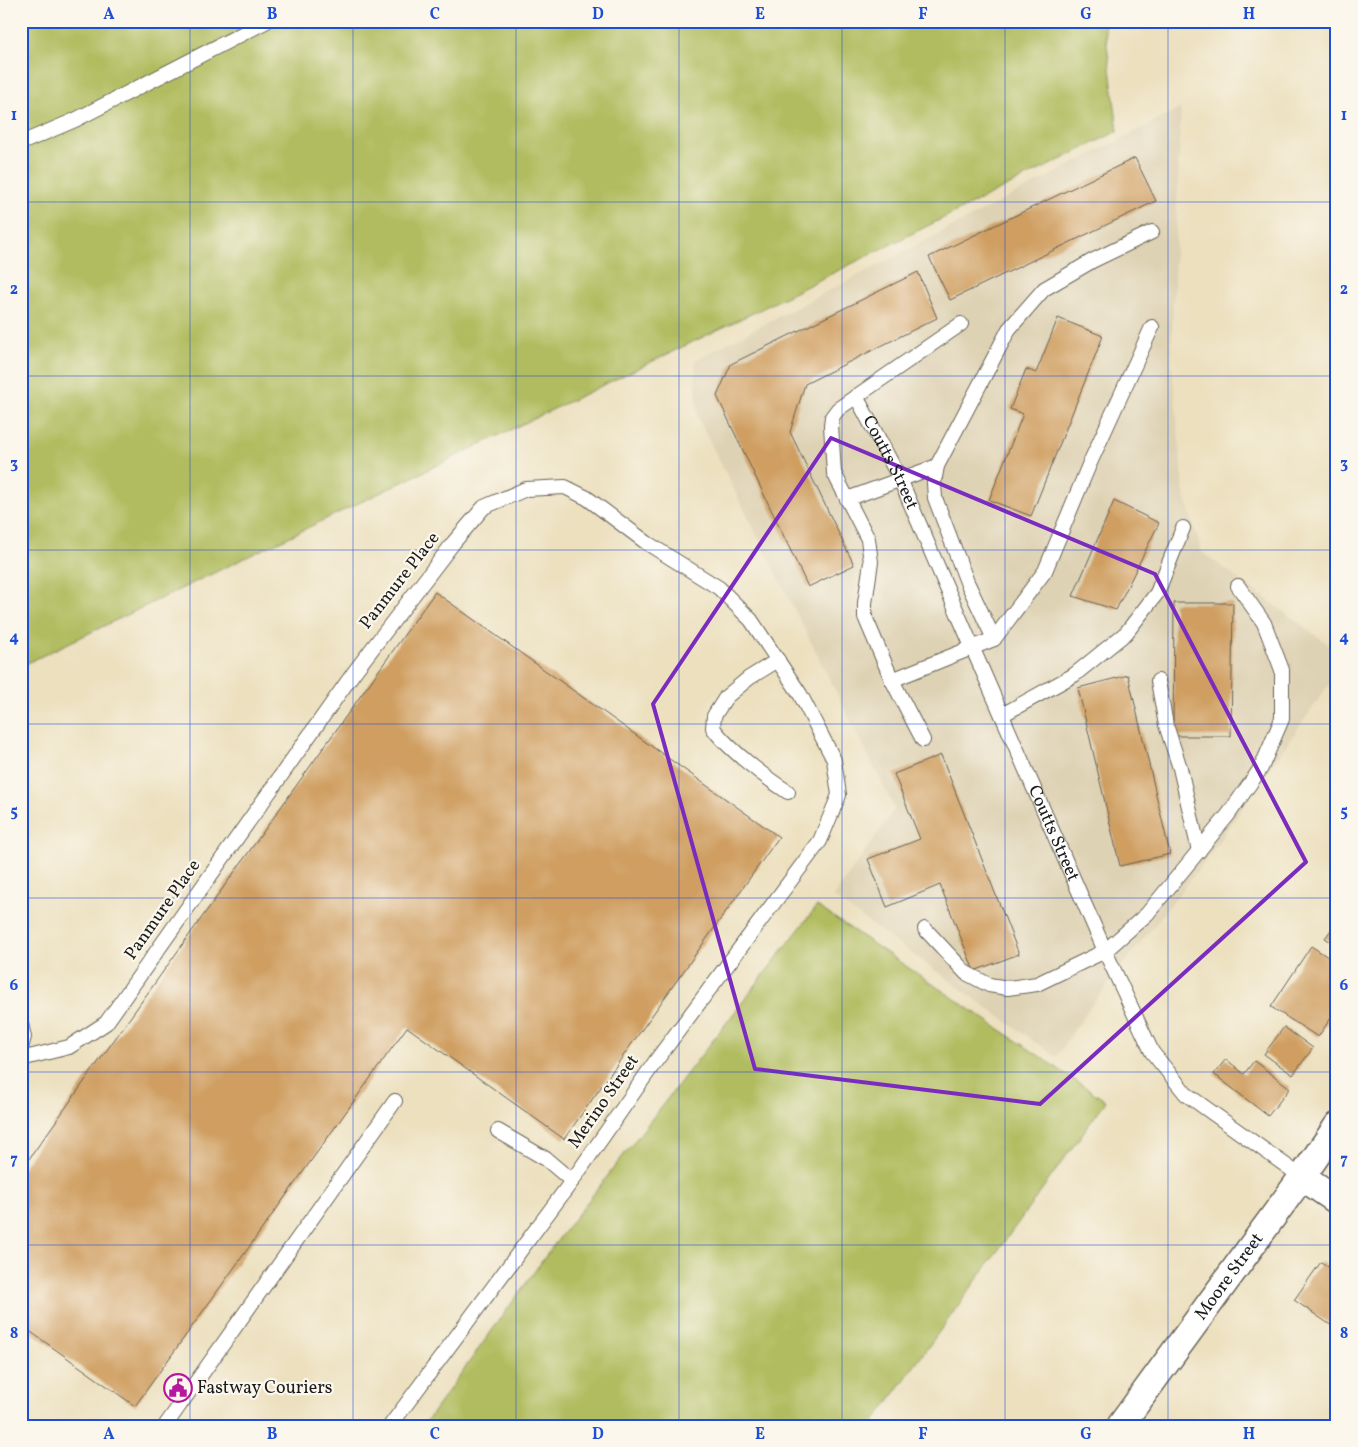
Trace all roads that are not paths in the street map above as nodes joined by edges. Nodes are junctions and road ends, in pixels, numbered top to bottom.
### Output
1 (267, 21) edge
2 (21, 144) edge
3 (1152, 232) dead end
4 (961, 324) dead end
5 (1152, 327) dead end
6 (856, 396) junction
7 (937, 466) junction
8 (900, 479) junction
9 (847, 499) junction
10 (1183, 528) dead end
11 (1238, 586) dead end
12 (994, 639) junction
13 (973, 649) junction
14 (778, 660) junction
15 (892, 680) junction
16 (1158, 682) dead end
17 (1002, 715) junction
18 (923, 740) dead end
19 (788, 792) dead end
20 (839, 795) joint
21 (1199, 851) junction
22 (925, 929) dead end
23 (1105, 951) junction
24 (21, 1024) edge
25 (21, 1048) edge
26 (21, 1060) edge
27 (395, 1101) dead end
28 (1337, 1126) edge
29 (498, 1131) dead end
30 (1302, 1177) junction
31 (572, 1181) junction
32 (1337, 1201) edge
33 (166, 1426) edge
34 (390, 1426) edge
35 (1120, 1426) edge

1 - 2 lane
3 - 7 lane
4 - 6 lane
5 - 12 lane
6 - 8 lane, Coutts Street
6 - 9 lane
7 - 8 lane
7 - 12 lane
8 - 9 lane
8 - 13 lane, Coutts Street
9 - 15 lane
10 - 17 lane
11 - 21 lane
12 - 13 lane
13 - 15 lane
13 - 17 lane, Coutts Street
14 - 19 lane
14 - 20 lane, Panmure Place
14 - 26 lane, Panmure Place
15 - 18 lane
16 - 21 lane
17 - 23 lane, Coutts Street
20 - 31 lane, Merino Street
21 - 23 lane
22 - 23 lane
23 - 30 lane, Coutts Street
24 - 25 lane
27 - 33 lane
28 - 30 street, Moore Street
29 - 31 lane
30 - 32 street, Coutts Street
30 - 35 street, Moore Street
31 - 34 lane, Merino Street

